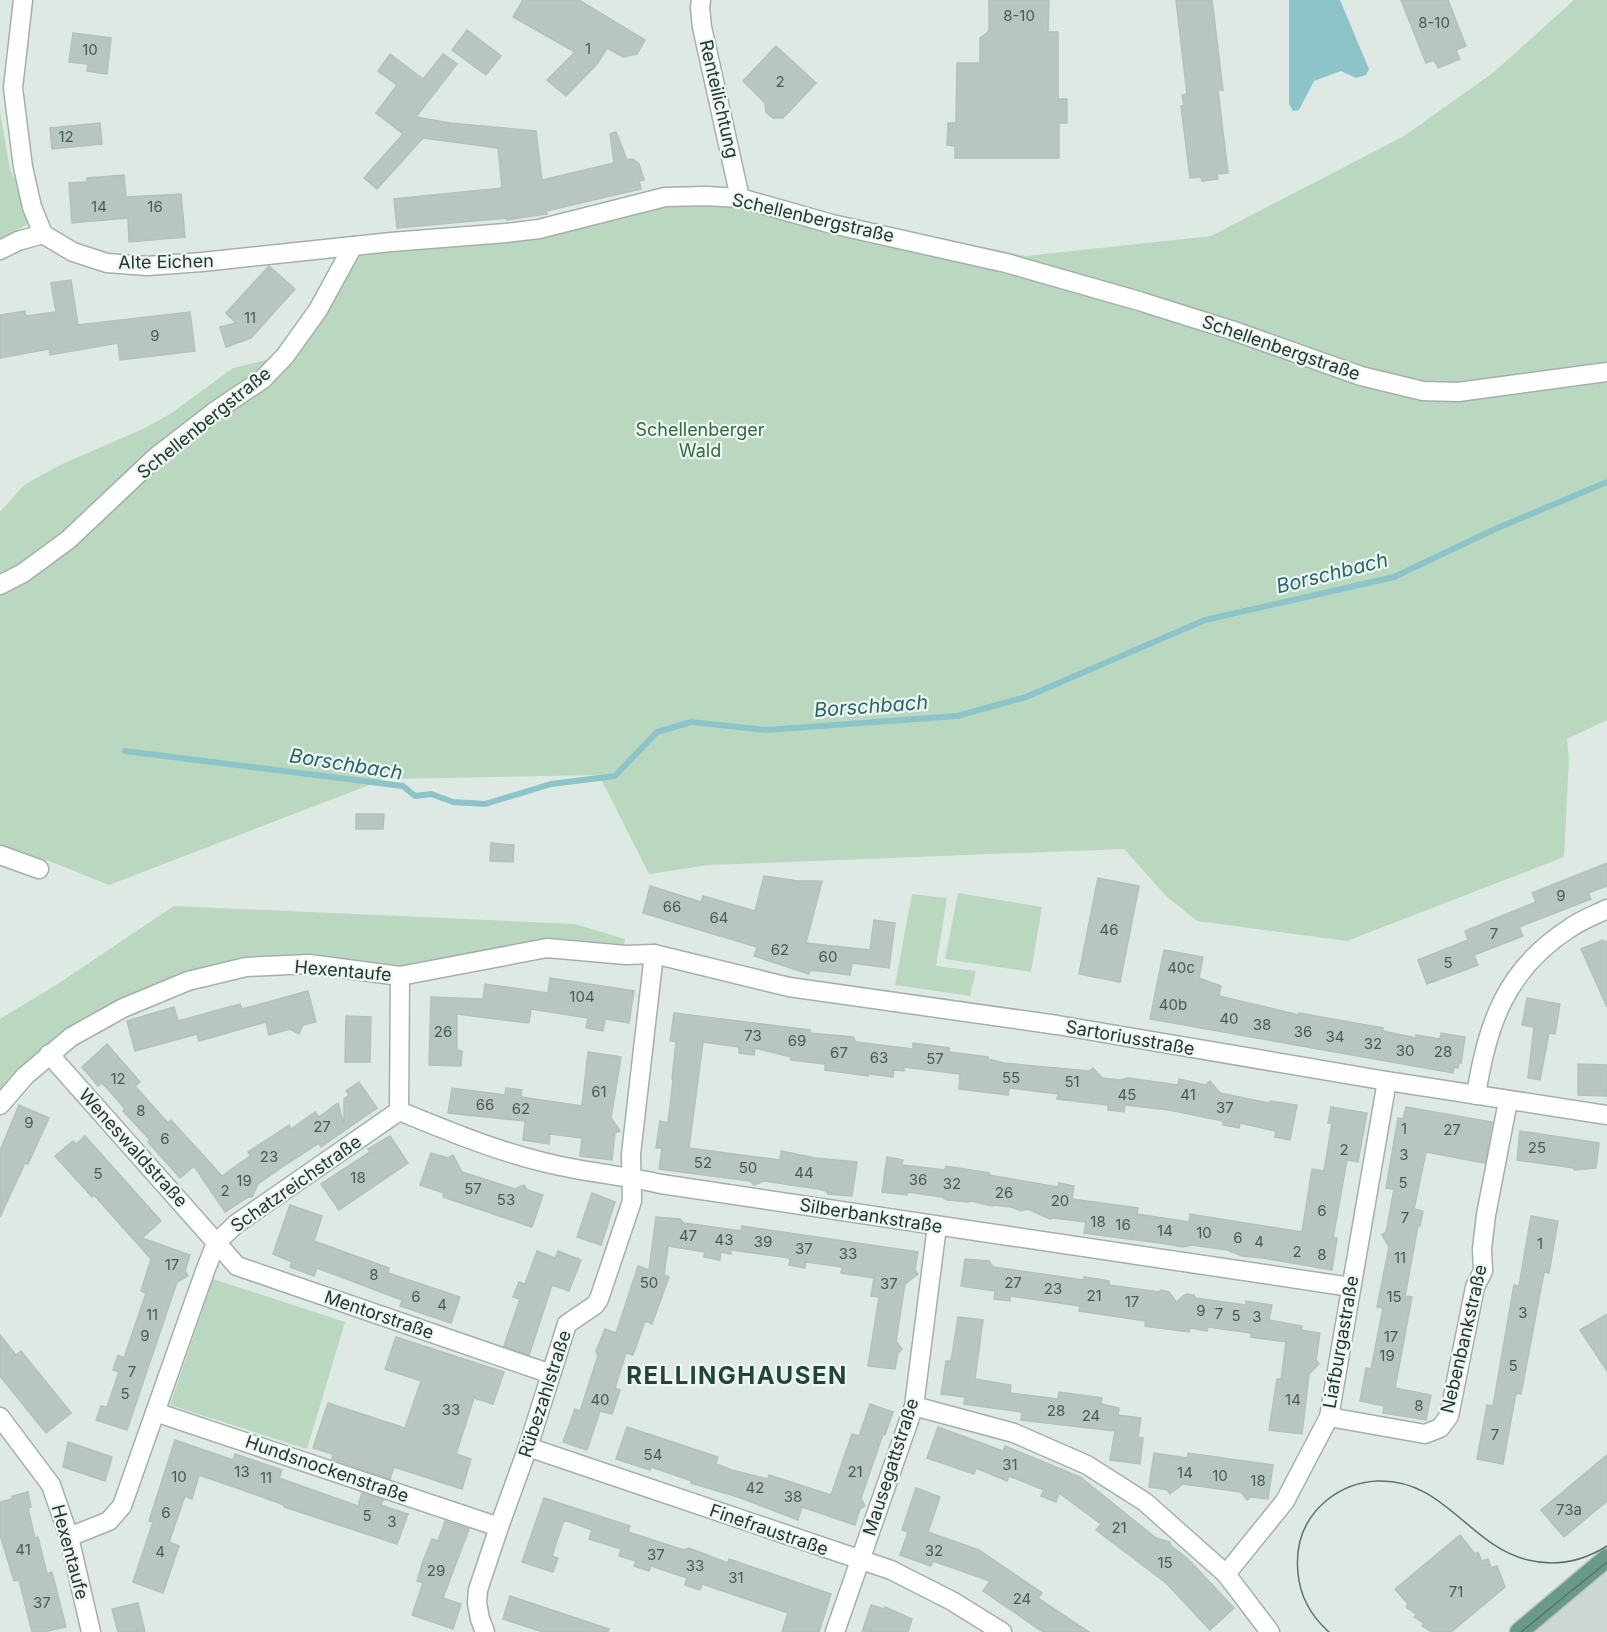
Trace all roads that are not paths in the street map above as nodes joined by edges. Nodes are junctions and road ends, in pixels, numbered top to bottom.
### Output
1 (23, 0) edge
2 (701, 0) edge
3 (6, 88) edge
4 (740, 198) junction
5 (43, 234) junction
6 (353, 246) junction
7 (0, 250) edge
8 (1607, 372) edge
9 (0, 585) edge
10 (0, 855) edge
11 (39, 869) dead end
12 (1607, 909) edge
13 (654, 954) junction
14 (400, 976) junction
15 (49, 1054) junction
16 (1387, 1081) junction
17 (1476, 1095) junction
18 (1508, 1101) junction
19 (0, 1106) edge
20 (399, 1111) junction
21 (1607, 1115) edge
22 (633, 1177) junction
23 (937, 1226) junction
24 (216, 1243) junction
25 (1351, 1287) junction
26 (551, 1374) junction
27 (914, 1406) junction
28 (155, 1412) junction
29 (0, 1417) edge
30 (1329, 1417) junction
31 (528, 1447) junction
32 (499, 1527) junction
33 (69, 1537) junction
34 (1607, 1558) edge
35 (860, 1560) junction
36 (1226, 1574) junction
37 (91, 1632) edge
38 (485, 1632) edge
39 (835, 1632) edge
40 (1002, 1632) edge
41 (1270, 1632) edge
42 (1519, 1632) edge

1 - 3 street
2 - 4 street, Renteilichtung
3 - 5 street
4 - 6 street, Schellenbergstraße
4 - 8 street, Schellenbergstraße
5 - 6 street, Alte Eichen
5 - 7 street
6 - 9 street, Schellenbergstraße
10 - 11 street
12 - 17 street
13 - 14 street, Hexentaufe
13 - 16 street, Sartoriusstraße
13 - 22 street, Rübezahlstraße
14 - 15 street, Hexentaufe
14 - 20 street
15 - 19 street, Hexentaufe
15 - 24 street, Weneswaldstraße
16 - 17 street, Sartoriusstraße
16 - 25 street, Liafburgastraße
17 - 18 street, Sartoriusstraße
18 - 21 street, Sartoriusstraße
18 - 30 street, Nebenbankstraße
20 - 22 street, Silberbankstraße
20 - 24 street, Schatzreichstraße
22 - 23 street, Silberbankstraße
22 - 26 street, Rübezahlstraße
23 - 25 street, Silberbankstraße
23 - 27 street, Mausegattstraße
24 - 26 street, Mentorstraße
24 - 28 street, Schatzreichstraße
25 - 30 street, Liafburgastraße
26 - 31 street, Rübezahlstraße
27 - 35 street, Mausegattstraße
27 - 36 street
28 - 32 street, Hundsnockenstraße
28 - 33 street, Schatzreichstraße
29 - 33 street, Hexentaufe
30 - 36 street, Liafburgastraße
31 - 32 street, Rübezahlstraße
31 - 35 street, Finefraustraße
32 - 38 street, Rübezahlstraße
33 - 37 street, Hexentaufe
34 - 42 main road
35 - 39 street, Mausegattstraße
35 - 40 street, Finefraustraße
36 - 41 street

